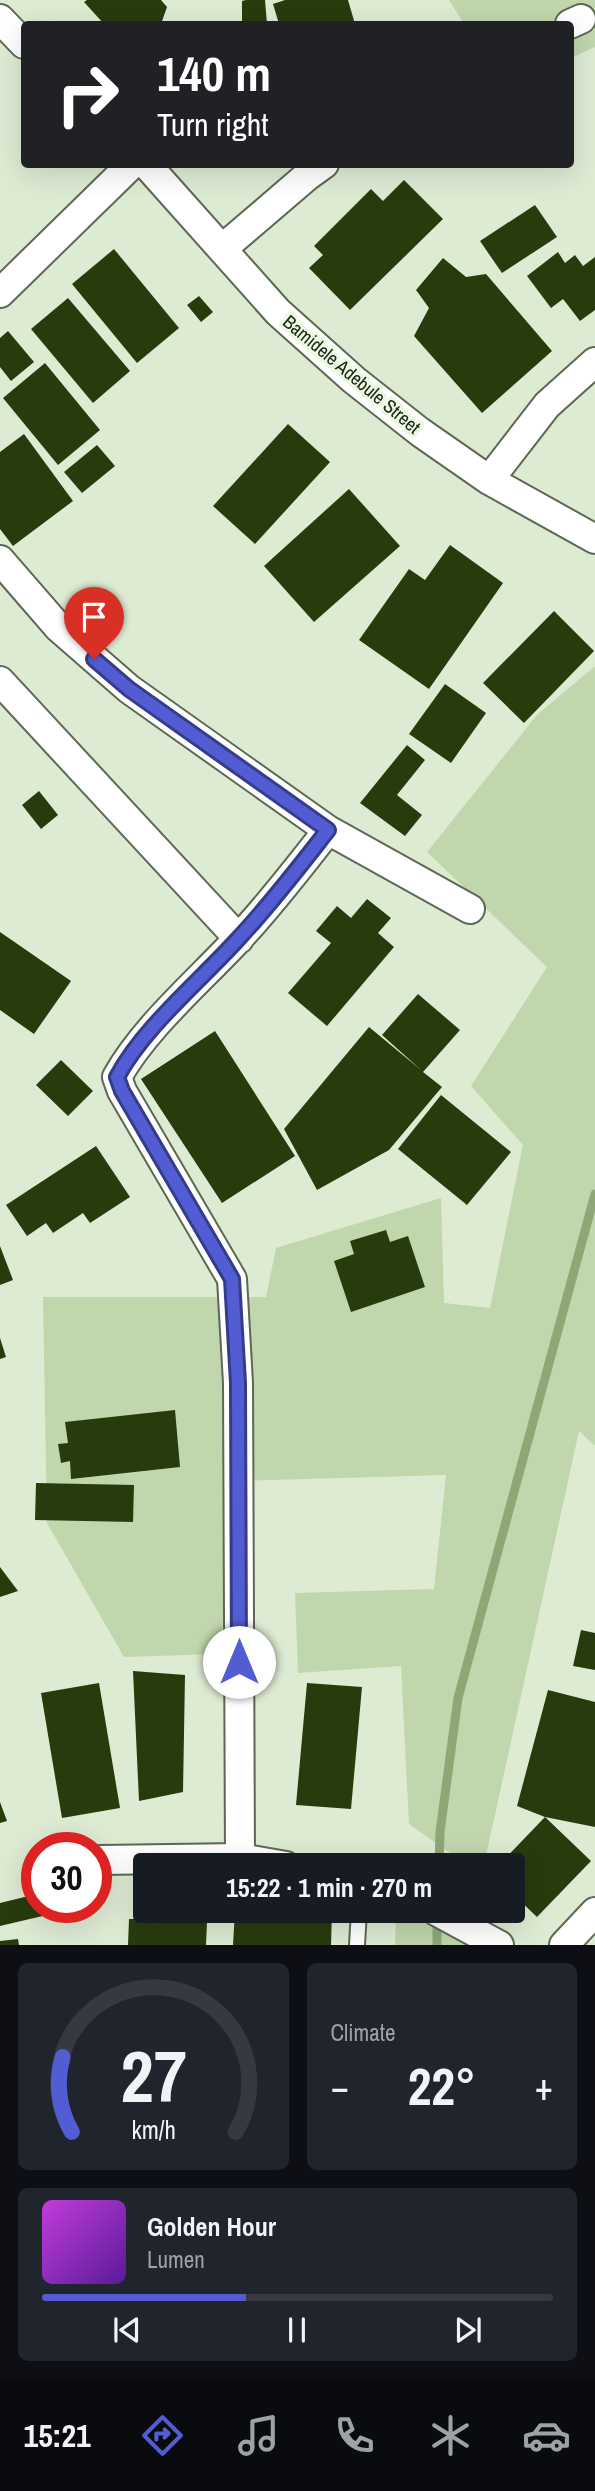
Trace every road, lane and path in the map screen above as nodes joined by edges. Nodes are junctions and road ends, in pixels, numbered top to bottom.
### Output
1 (0, 19) edge
2 (21, 41) edge
3 (128, 168) edge
4 (150, 168) edge
5 (319, 168) edge
6 (222, 249) junction
7 (0, 293) edge
8 (595, 362) edge
9 (489, 480) junction
10 (595, 539) edge
11 (0, 560) edge
12 (0, 681) edge
13 (328, 830) junction
14 (470, 909) dead end
15 (239, 939) junction
16 (240, 1853) edge
17 (112, 1860) edge
18 (133, 1860) edge
19 (595, 1912) edge
20 (358, 1923) edge
21 (459, 1923) edge
22 (498, 1944) edge
23 (357, 1945) edge
24 (564, 1945) edge

1 - 2 street
3 - 7 street
4 - 6 street, Bamidele Adebule Street
5 - 6 street
6 - 9 street, Bamidele Adebule Street
8 - 9 street
9 - 10 street, Bamidele Adebule Street
11 - 13 street
12 - 15 street
13 - 14 street
13 - 15 street
15 - 16 street
17 - 18 street
19 - 24 street
20 - 23 lane
21 - 22 street

